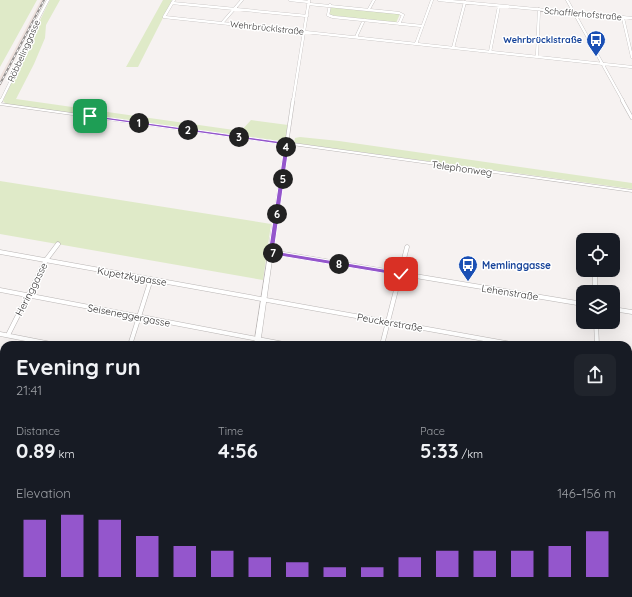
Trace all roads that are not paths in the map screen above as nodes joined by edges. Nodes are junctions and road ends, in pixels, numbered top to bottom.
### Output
1 (48, 0) edge
2 (242, 0) edge
3 (290, 0) edge
4 (374, 0) edge
5 (432, 0) edge
6 (439, 0) edge
7 (567, 0) edge
8 (173, 1) edge
9 (309, 2) edge
10 (465, 2) junction
11 (330, 5) junction
12 (499, 6) junction
13 (234, 9) junction
14 (369, 9) junction
15 (539, 10) junction
16 (574, 13) junction
17 (307, 16) junction
18 (623, 18) junction
19 (632, 18) edge
20 (364, 20) junction
21 (222, 23) junction
22 (399, 24) junction
23 (422, 26) junction
24 (304, 32) junction
25 (356, 37) junction
26 (416, 44) junction
27 (453, 48) junction
28 (490, 52) junction
29 (537, 57) junction
30 (632, 57) edge
31 (602, 64) junction
32 (632, 67) edge
33 (0, 103) edge
34 (632, 118) edge
35 (287, 141) junction
36 (282, 143) junction
37 (292, 144) junction
38 (286, 147) junction
39 (632, 191) edge
40 (58, 244) dead end
41 (408, 247) dead end
42 (0, 252) edge
43 (271, 252) junction
44 (46, 260) junction
45 (401, 274) junction
46 (595, 277) dead end
47 (151, 279) junction
48 (595, 285) edge
49 (0, 290) edge
50 (27, 296) junction
51 (263, 300) junction
52 (576, 303) edge
53 (620, 310) edge
54 (632, 312) edge
55 (139, 317) junction
56 (388, 322) junction
57 (596, 329) edge
58 (0, 334) edge
59 (8, 335) junction
60 (37, 341) edge
61 (131, 341) edge
62 (253, 341) edge
63 (258, 341) edge
64 (383, 341) edge
65 (495, 341) edge
66 (597, 341) edge

1 - 33 street, Röbbelinggasse
2 - 13 street
3 - 9 street
4 - 14 street
5 - 23 street
6 - 10 street, Schafflerhofstraße
7 - 16 street
8 - 13 street
8 - 21 street, Wehrbrücklstraße
9 - 11 street
9 - 17 street
10 - 12 street, Schafflerhofstraße
10 - 27 street
11 - 14 street
11 - 20 street
12 - 15 street, Schafflerhofstraße
12 - 28 street
13 - 17 street
13 - 21 street
14 - 22 street
15 - 16 street, Schafflerhofstraße
15 - 29 street
16 - 18 street, Schafflerhofstraße
16 - 31 street
17 - 24 street
18 - 19 street, Schafflerhofstraße
18 - 30 street
20 - 22 street
20 - 25 street
21 - 24 street, Wehrbrücklstraße
22 - 23 street
23 - 26 street
24 - 25 street, Wehrbrücklstraße
24 - 35 street
25 - 26 street, Wehrbrücklstraße
26 - 27 street, Wehrbrücklstraße
27 - 28 street, Wehrbrücklstraße
28 - 29 street, Wehrbrücklstraße
29 - 31 street, Wehrbrücklstraße
31 - 32 street, Wehrbrücklstraße
31 - 34 street
33 - 36 street
35 - 36 street
35 - 37 street
36 - 38 street
37 - 38 street
37 - 39 street, Telephonweg
38 - 43 street
40 - 44 street, Heringgasse
41 - 45 street
42 - 44 street, Kupetzkygasse
43 - 45 street, Lehenstraße
43 - 51 street
44 - 47 street, Kupetzkygasse
44 - 50 street, Heringgasse
45 - 52 street, Lehenstraße
45 - 56 street
46 - 48 street
47 - 51 street, Kupetzkygasse
47 - 55 street
49 - 50 street, Seiseneggergasse
50 - 55 street, Seiseneggergasse
50 - 59 street, Heringgasse
51 - 56 street, Peuckerstraße
51 - 63 street
53 - 54 street
55 - 61 street
55 - 62 street, Seiseneggergasse
56 - 64 street
56 - 65 street, Peuckerstraße
57 - 66 street
58 - 59 street
59 - 60 street

